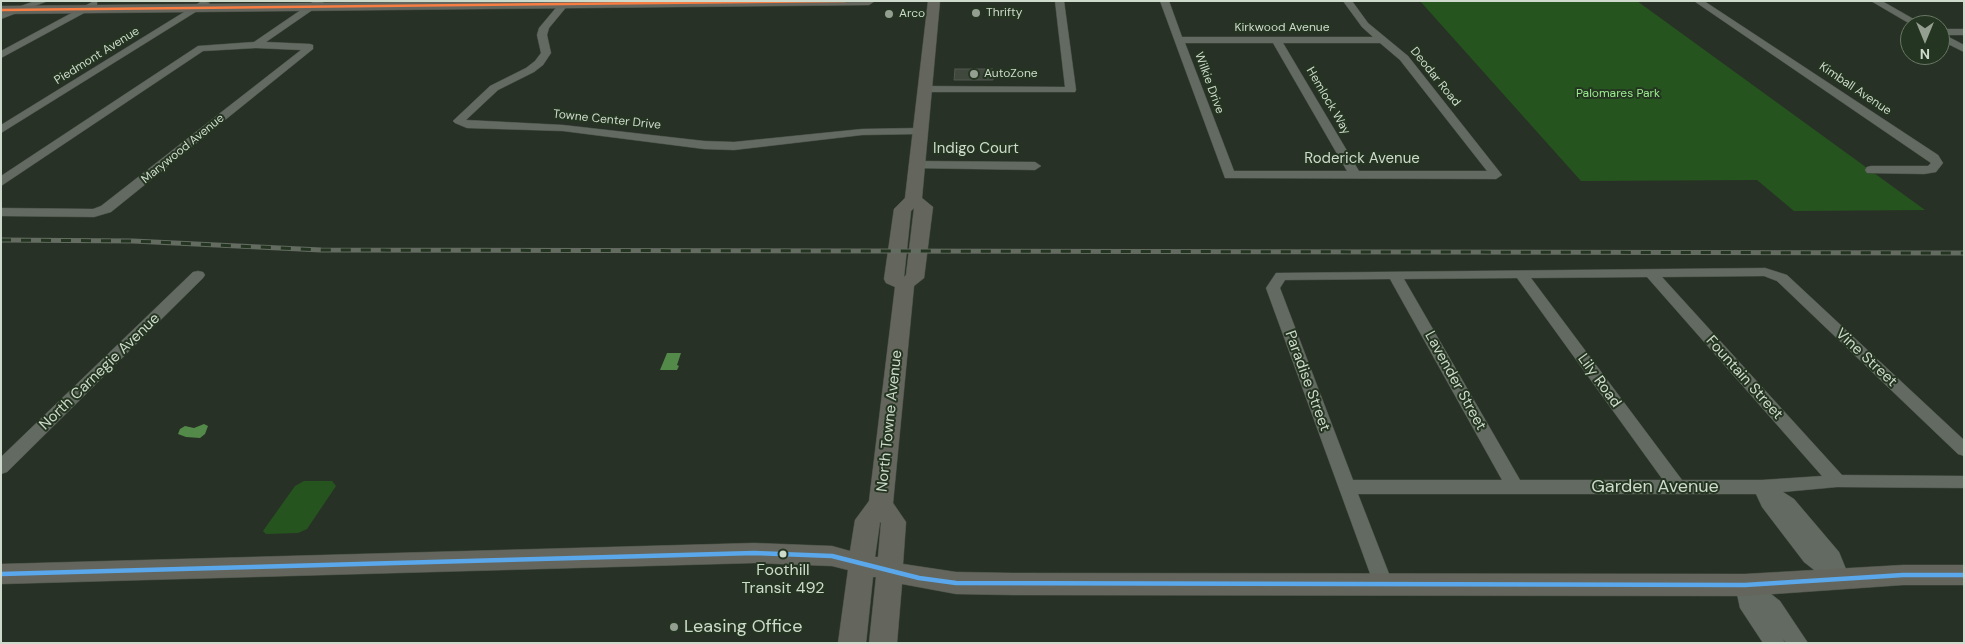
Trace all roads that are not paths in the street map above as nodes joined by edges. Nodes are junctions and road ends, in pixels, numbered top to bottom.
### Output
1 (44, 1) edge
2 (436, 1) edge
3 (869, 1) edge
4 (934, 1) edge
5 (1059, 1) edge
6 (1164, 1) edge
7 (1348, 1) edge
8 (1698, 1) edge
9 (1876, 1) edge
10 (650, 3) edge
11 (307, 4) edge
12 (31, 5) junction
13 (563, 5) junction
14 (1, 6) edge
15 (201, 6) junction
16 (89, 7) junction
17 (1, 10) edge
18 (17, 10) junction
19 (1901, 15) edge
20 (1, 16) edge
21 (1950, 32) edge
22 (1964, 32) edge
23 (1180, 40) junction
24 (1276, 40) junction
25 (1385, 40) junction
26 (1950, 41) edge
27 (256, 45) junction
28 (271, 45) junction
29 (1964, 49) edge
30 (1, 55) edge
31 (924, 89) junction
32 (1, 130) edge
33 (919, 131) junction
34 (916, 165) junction
35 (1035, 166) dead end
36 (1871, 170) dead end
37 (1228, 175) joint
38 (1355, 175) junction
39 (1496, 175) joint
40 (1, 182) edge
41 (1, 212) edge
42 (1521, 274) junction
43 (1652, 274) junction
44 (198, 275) dead end
45 (1395, 275) junction
46 (1964, 450) edge
47 (1, 468) edge
48 (1837, 481) junction
49 (1964, 482) edge
50 (1346, 487) junction
51 (1515, 487) junction
52 (1678, 487) junction
53 (1762, 488) junction
54 (880, 504) junction
55 (861, 563) junction
56 (889, 571) junction
57 (1, 574) edge
58 (1964, 575) edge
59 (1840, 579) junction
60 (1383, 584) junction
61 (1745, 585) junction
62 (852, 643) edge
63 (883, 643) edge
64 (1775, 643) edge
65 (1798, 643) edge

1 - 12 street
2 - 11 main road
3 - 10 main road
4 - 31 main road, North Towne Avenue
5 - 31 street
6 - 23 street, Wilkie Drive
7 - 25 street, Deodar Road
8 - 36 street, Kimball Avenue
9 - 19 street
10 - 13 main road
11 - 13 main road
11 - 15 main road
11 - 27 street
11 - 28 street
12 - 14 main road
12 - 16 main road
12 - 18 street
13 - 33 street, Towne Center Drive
15 - 16 main road
15 - 32 street, Piedmont Avenue
16 - 18 main road
16 - 30 street
17 - 18 main road
18 - 20 street
21 - 22 street
23 - 24 street, Kirkwood Avenue
23 - 37 street, Wilkie Drive
24 - 25 street, Kirkwood Avenue
24 - 38 street, Hemlock Way
25 - 39 street, Deodar Road
26 - 29 street
27 - 28 street, Marywood Avenue
27 - 40 street, Marywood Avenue
28 - 41 street, Marywood Avenue
31 - 33 main road, North Towne Avenue
33 - 34 main road, North Towne Avenue
34 - 35 street, Indigo Court
34 - 54 main road, North Towne Avenue
37 - 38 street, Roderick Avenue
38 - 39 street, Roderick Avenue
42 - 43 street
42 - 45 street
42 - 52 street, Lily Road
43 - 46 street, Vine Street
43 - 48 street, Fountain Street
44 - 47 street, North Carnegie Avenue
45 - 50 street, Paradise Street
45 - 51 street, Lavender Street
48 - 49 street, Garden Avenue
48 - 53 street, Garden Avenue
50 - 51 street, Garden Avenue
50 - 60 street
51 - 52 street, Garden Avenue
52 - 53 street, Garden Avenue
53 - 59 street
54 - 55 main road
54 - 56 main road, North Towne Avenue
55 - 56 main road
55 - 57 main road
55 - 62 main road
56 - 60 main road
56 - 63 main road, North Towne Avenue
58 - 59 main road
59 - 61 main road
60 - 61 main road
61 - 64 street
61 - 65 street

